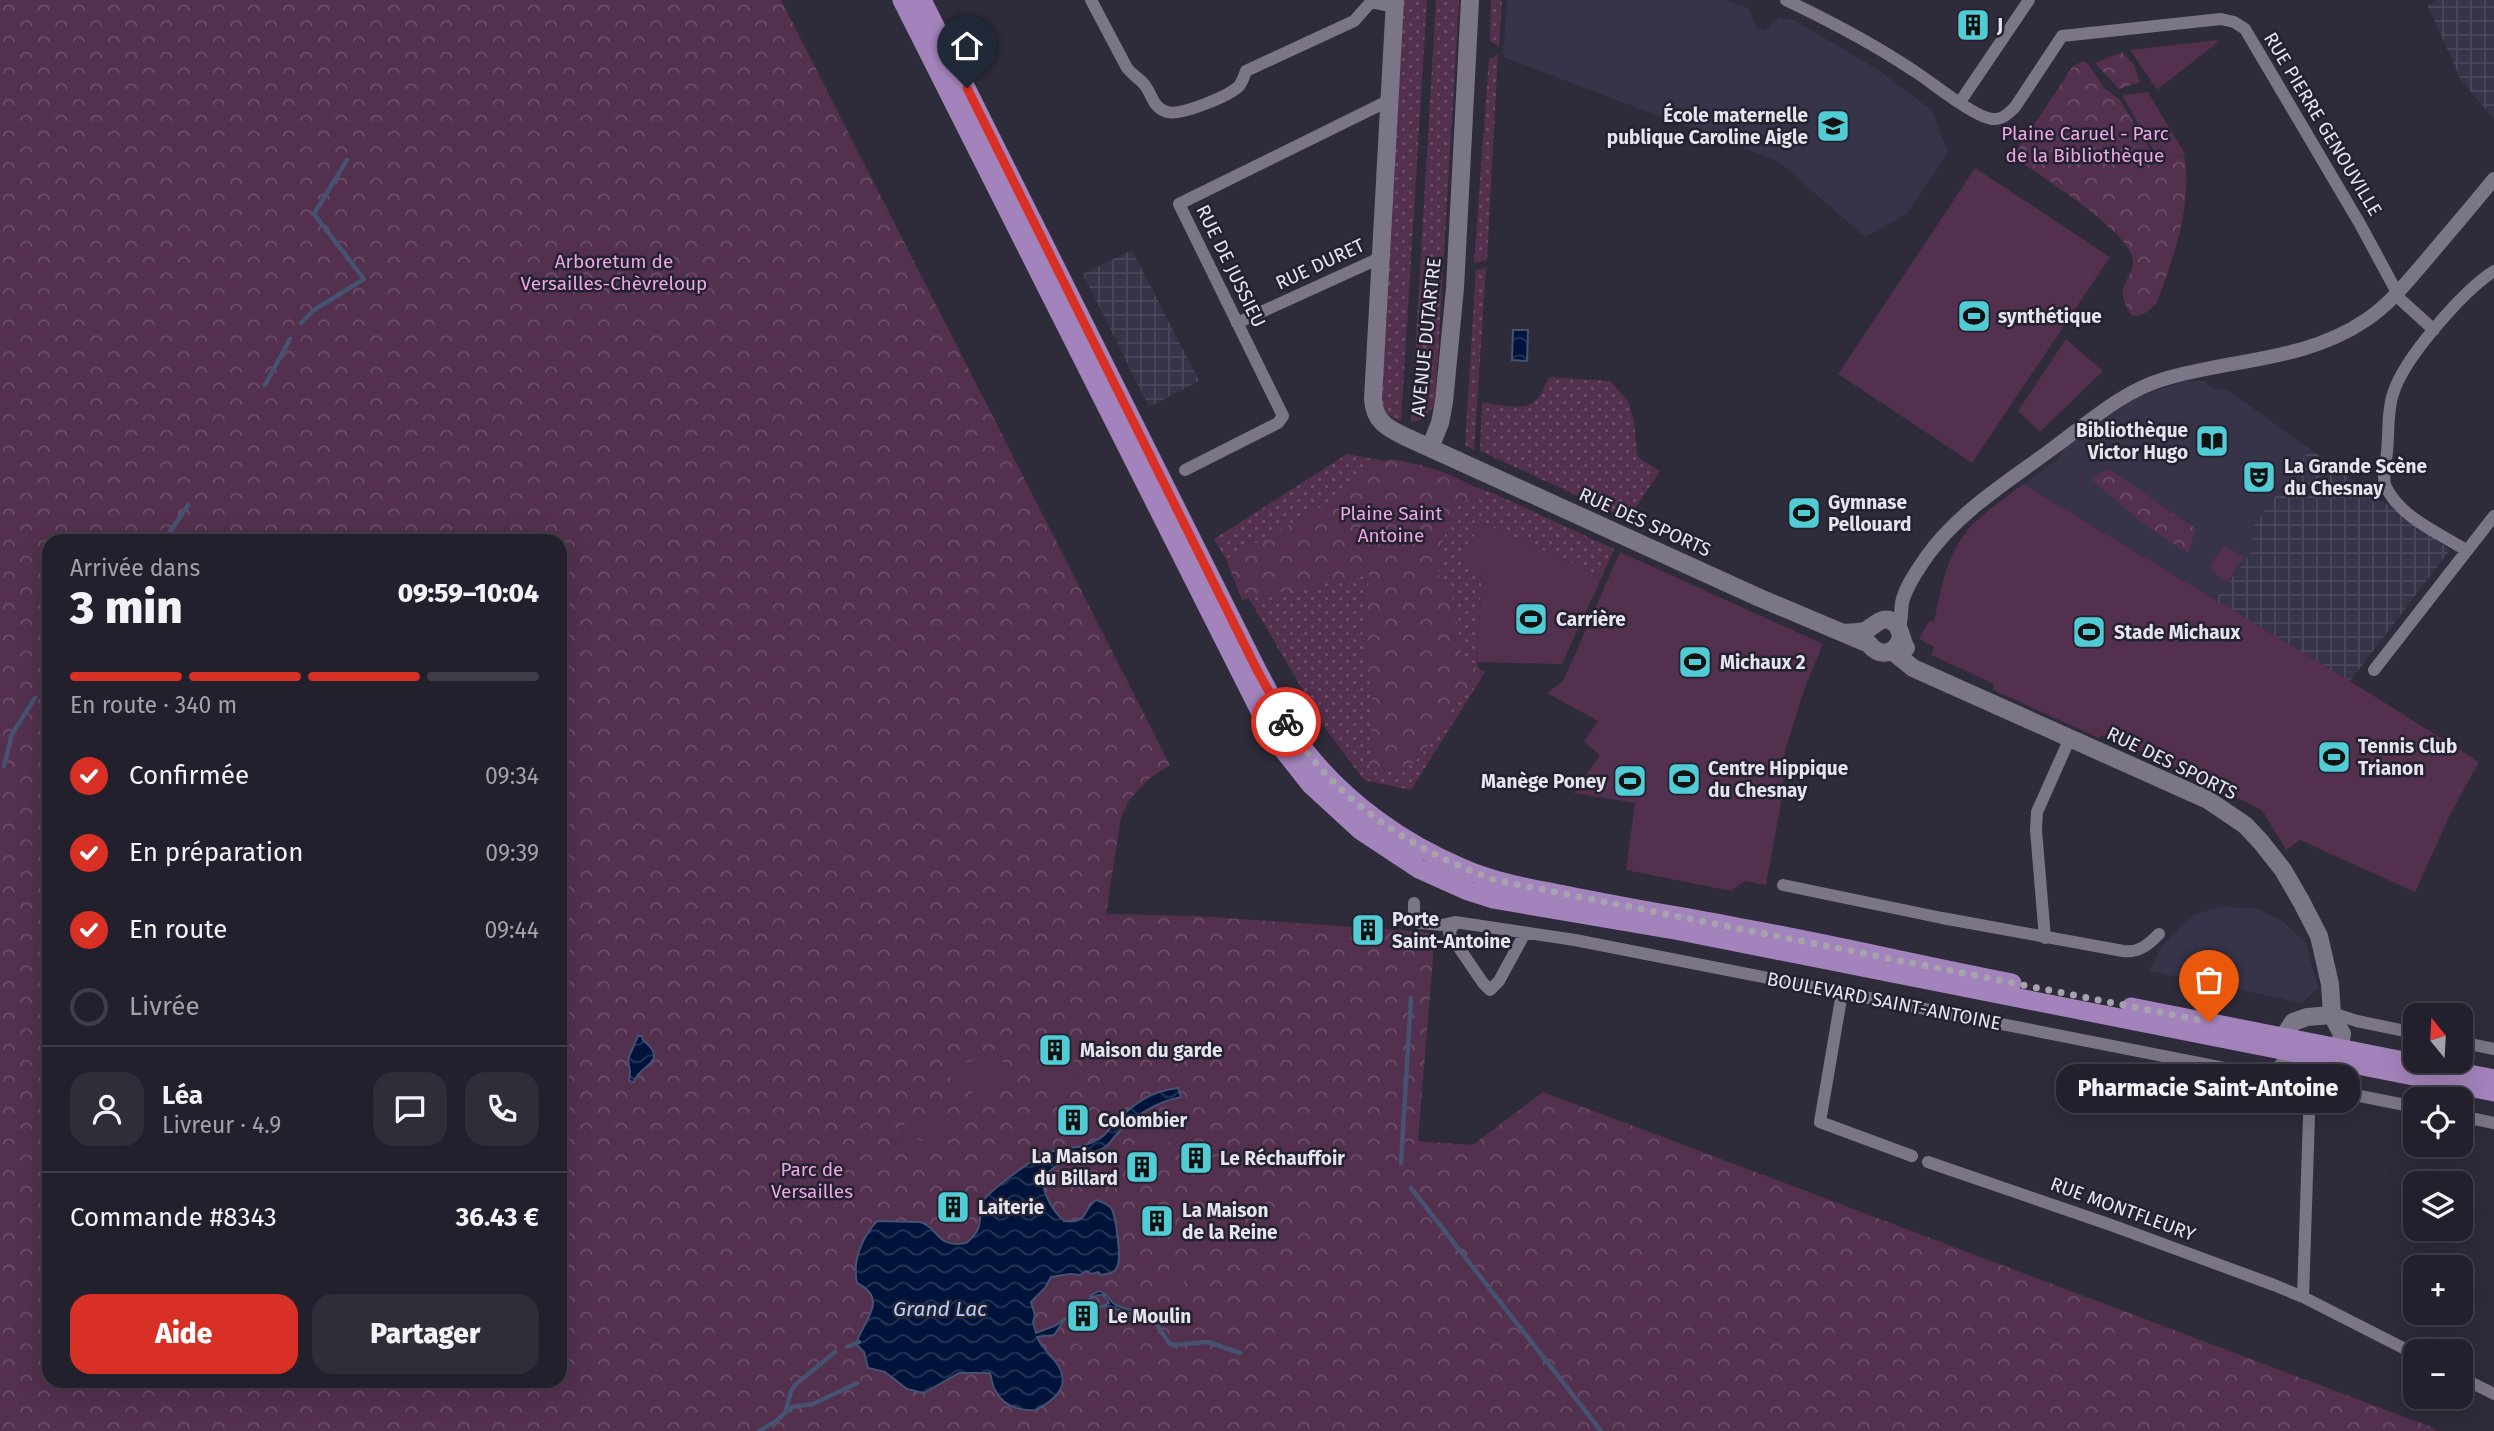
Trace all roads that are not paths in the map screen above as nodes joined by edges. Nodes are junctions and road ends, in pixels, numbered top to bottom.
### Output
1 (902, 0) edge
2 (922, 0) edge
3 (1091, 0) edge
4 (1470, 0) edge
5 (1786, 0) edge
6 (2029, 0) edge
7 (1395, 2) edge
8 (1390, 100) junction
9 (1960, 102) junction
10 (2494, 179) edge
11 (1382, 257) junction
12 (2494, 271) edge
13 (2397, 292) junction
14 (1237, 323) junction
15 (2434, 330) junction
16 (1430, 448) junction
17 (1185, 470) dead end
18 (2494, 516) edge
19 (2466, 550) junction
20 (1894, 635) junction
21 (1869, 636) junction
22 (2375, 670) dead end
23 (2070, 738) junction
24 (1783, 885) dead end
25 (1415, 903) dead end
26 (1454, 922) junction
27 (1525, 933) junction
28 (2159, 934) dead end
29 (2046, 937) junction
30 (1842, 993) junction
31 (2332, 1014) junction
32 (2403, 1031) edge
33 (2473, 1045) edge
34 (2284, 1047) junction
35 (2494, 1049) edge
36 (2338, 1054) junction
37 (2292, 1074) junction
38 (2270, 1077) junction
39 (2494, 1079) edge
40 (2324, 1081) junction
41 (2310, 1086) junction
42 (2494, 1093) edge
43 (2403, 1105) edge
44 (2473, 1119) edge
45 (2494, 1123) edge
46 (1912, 1156) dead end
47 (1928, 1162) dead end
48 (2303, 1297) junction
49 (2403, 1348) edge
50 (2473, 1384) edge
51 (2494, 1394) edge

1 - 34 main road, BOULEVARD SAINT-ANTOINE
2 - 34 main road, BOULEVARD SAINT-ANTOINE
3 - 7 street
4 - 16 main road, AVENUE DUTARTRE
5 - 9 street
6 - 9 street
7 - 8 main road, AVENUE DUTARTRE
8 - 11 main road, AVENUE DUTARTRE
8 - 14 street, RUE DE JUSSIEU
9 - 13 street, RUE PIERRE GENOUVILLE
10 - 13 street
11 - 14 street, RUE DURET
11 - 16 main road, AVENUE DUTARTRE
12 - 15 street
13 - 15 street, RUE PIERRE GENOUVILLE
13 - 20 street
14 - 17 street, RUE DE JUSSIEU
15 - 19 street
16 - 21 main road, RUE DES SPORTS
18 - 19 street
19 - 22 street
20 - 21 main road, RUE DES SPORTS
20 - 21 main road, RUE DES SPORTS
20 - 23 main road, RUE DES SPORTS
23 - 29 street
23 - 31 main road, RUE DES SPORTS
24 - 29 street
25 - 26 street, BOULEVARD SAINT-ANTOINE
26 - 27 street, BOULEVARD SAINT-ANTOINE
26 - 27 street
27 - 30 street, BOULEVARD SAINT-ANTOINE
28 - 29 street
30 - 38 street, BOULEVARD SAINT-ANTOINE
30 - 46 street
31 - 32 street
31 - 34 main road
31 - 36 main road, RUE DES SPORTS
33 - 35 street
34 - 36 main road, BOULEVARD SAINT-ANTOINE
34 - 37 street
34 - 38 street
36 - 39 main road, BOULEVARD SAINT-ANTOINE
36 - 40 street
36 - 42 main road, BOULEVARD SAINT-ANTOINE
37 - 38 street, BOULEVARD SAINT-ANTOINE
37 - 41 street
40 - 41 street
40 - 43 street
41 - 48 street
44 - 45 street
47 - 48 street, RUE MONTFLEURY
48 - 49 street, RUE MONTFLEURY
50 - 51 street

